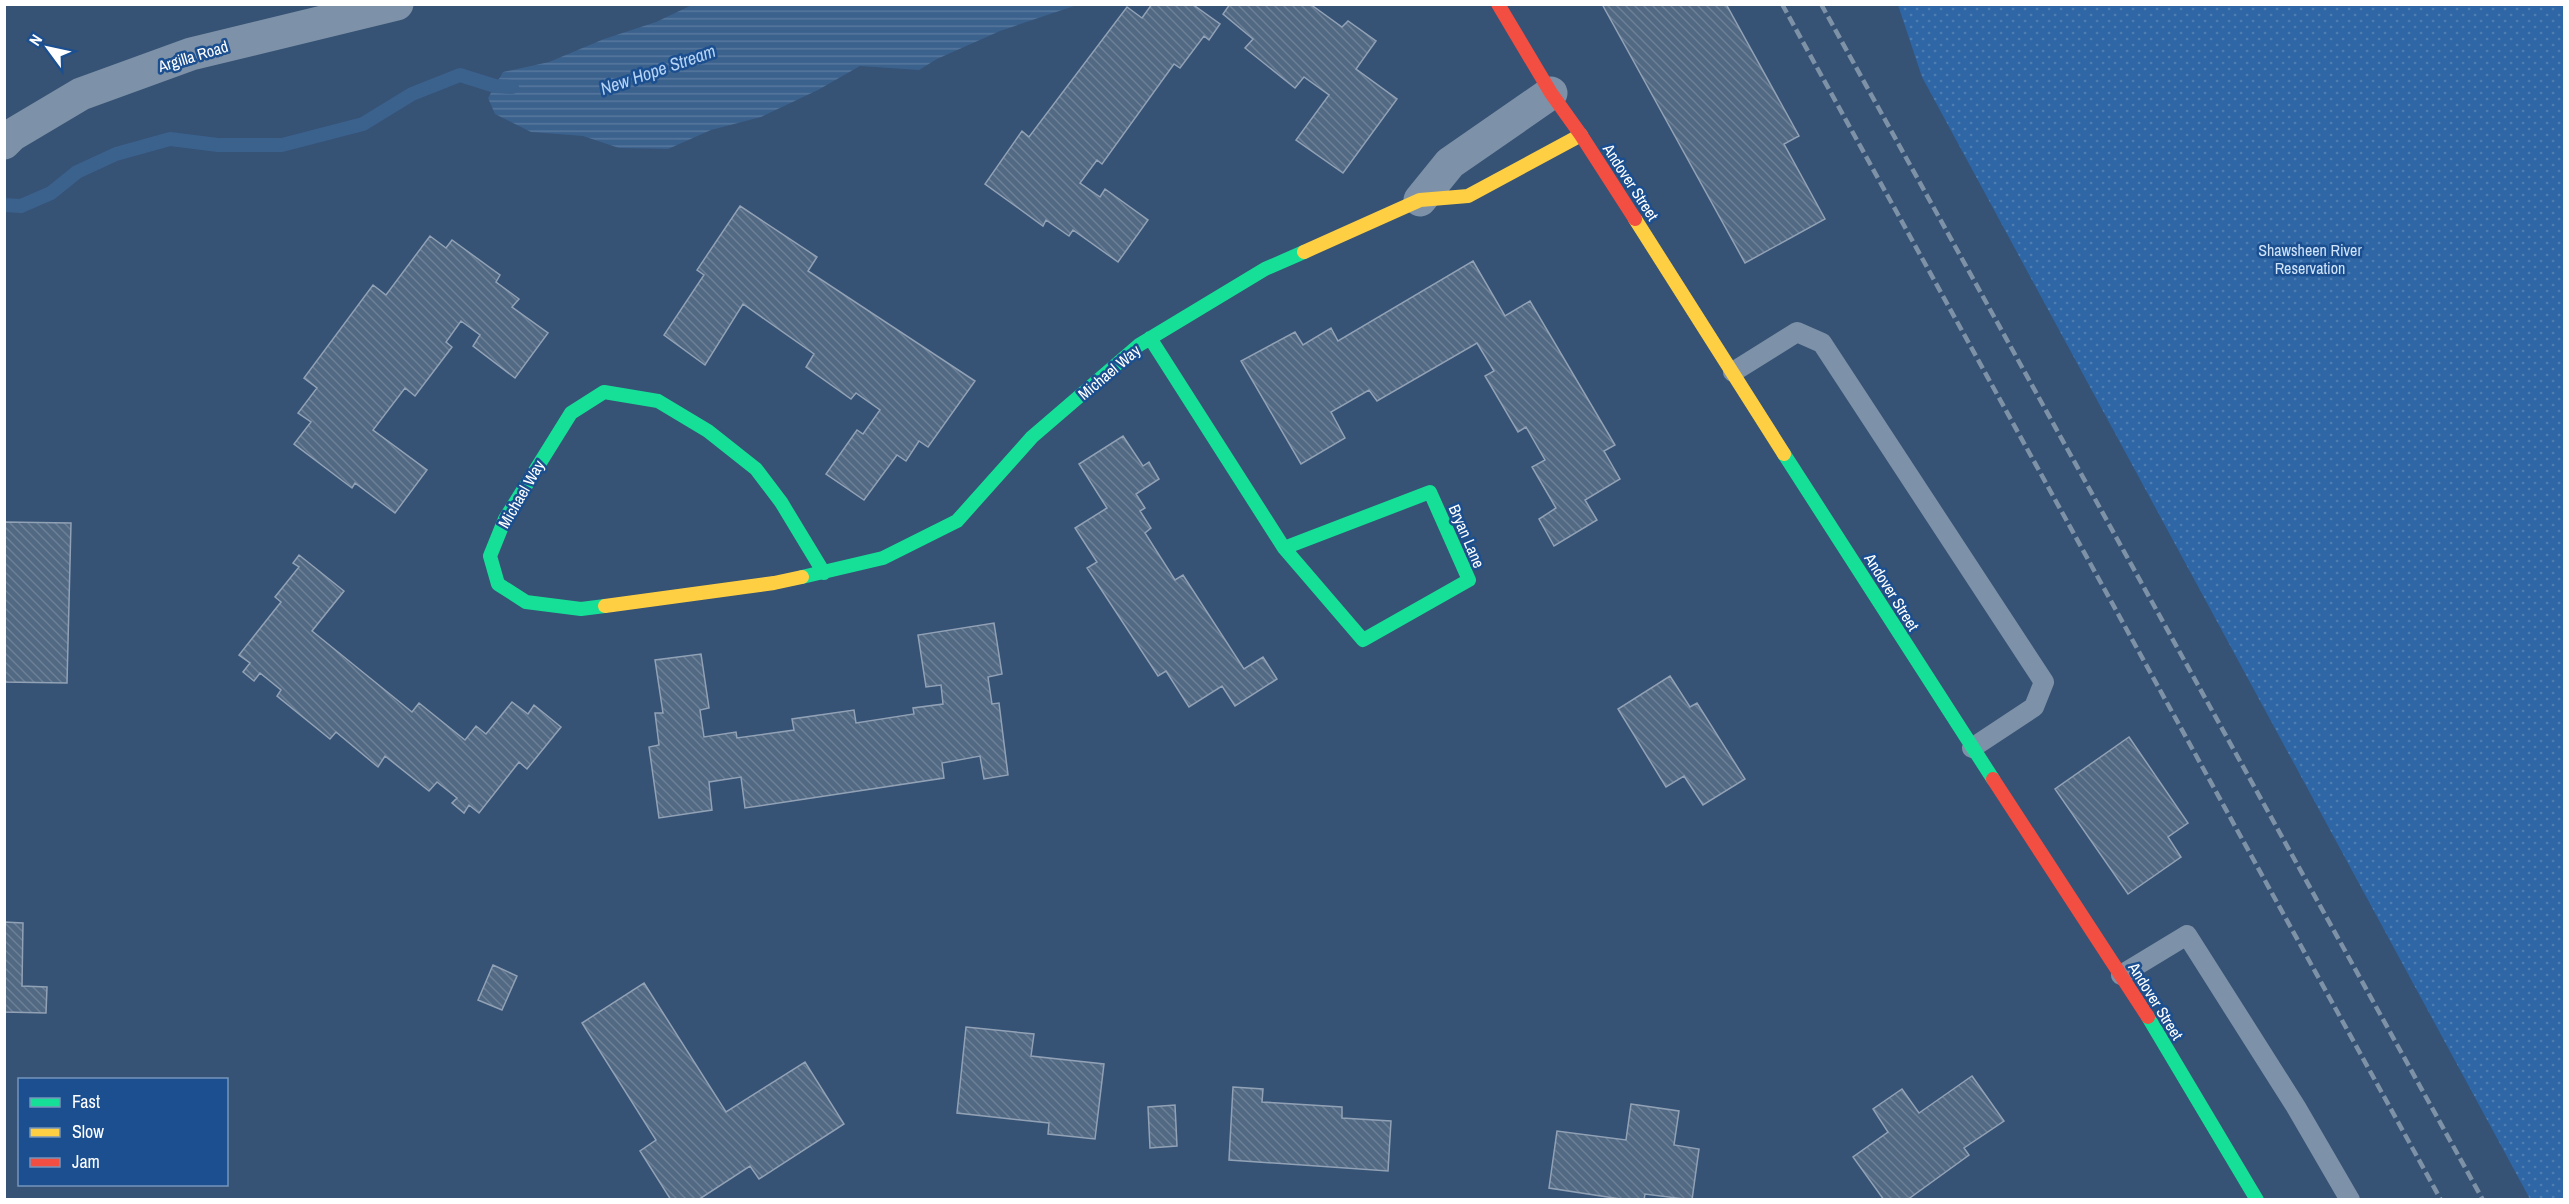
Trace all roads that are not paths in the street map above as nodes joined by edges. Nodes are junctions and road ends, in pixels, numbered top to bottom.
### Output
1 (397, 4) edge
2 (1498, 4) edge
3 (1551, 93) junction
4 (1581, 135) junction
5 (4, 143) edge
6 (1419, 200) junction
7 (1150, 338) junction
8 (1733, 372) junction
9 (1284, 548) junction
10 (824, 573) junction
11 (1972, 748) junction
12 (2121, 975) junction
13 (2257, 1200) edge
14 (2350, 1200) edge

1 - 5 street, Argilla Road
2 - 3 street, Andover Street
3 - 4 street, Andover Street
3 - 6 street, Michael Way
4 - 6 street, Michael Way
4 - 8 street, Andover Street
6 - 7 street, Michael Way
7 - 9 street, Bryan Lane
7 - 10 street, Michael Way
8 - 11 street, Andover Street
8 - 11 lane
9 - 9 street, Bryan Lane
10 - 10 street, Michael Way
11 - 12 street, Andover Street
12 - 13 street, Andover Street
12 - 14 lane

